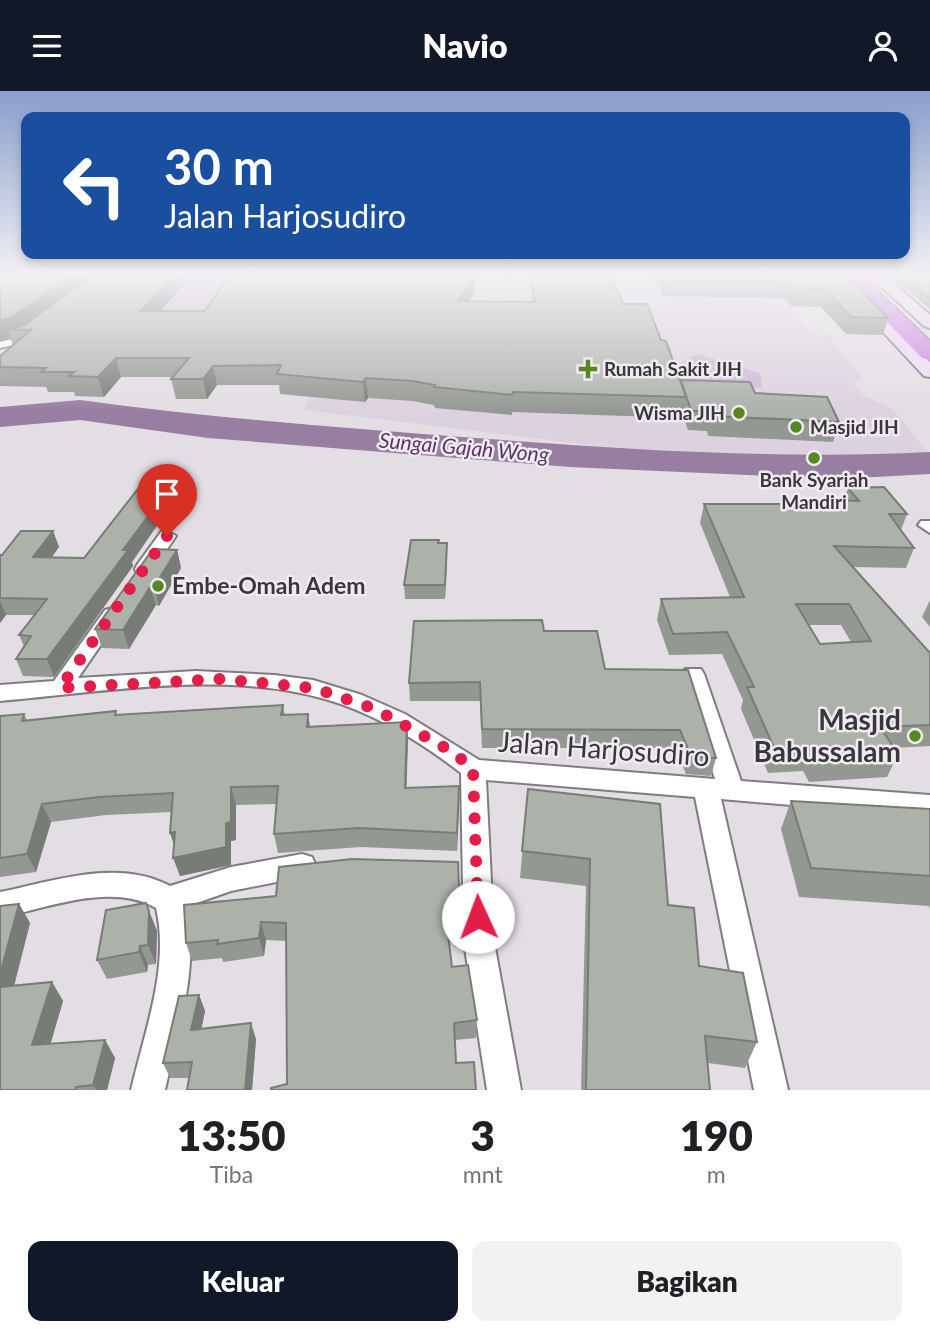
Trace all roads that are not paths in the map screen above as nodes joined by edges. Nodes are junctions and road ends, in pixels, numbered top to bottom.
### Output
1 (43, 326) edge
2 (918, 329) edge
3 (0, 345) edge
4 (930, 353) edge
5 (930, 372) edge
6 (167, 536) dead end
7 (693, 674) dead end
8 (60, 688) junction
9 (0, 692) edge
10 (473, 769) junction
11 (718, 787) junction
12 (930, 806) edge
13 (331, 863) edge
14 (168, 900) junction
15 (0, 905) edge
16 (148, 1090) edge
17 (504, 1090) edge
18 (771, 1090) edge

1 - 3 street
2 - 4 highway
2 - 5 street
6 - 8 street
7 - 11 street
8 - 9 street, Jalan Harjosudiro
8 - 10 street, Jalan Harjosudiro
10 - 11 street, Jalan Harjosudiro
10 - 17 street
11 - 12 street, Jalan Harjosudiro
11 - 18 street
13 - 14 street
14 - 15 street
14 - 16 street

